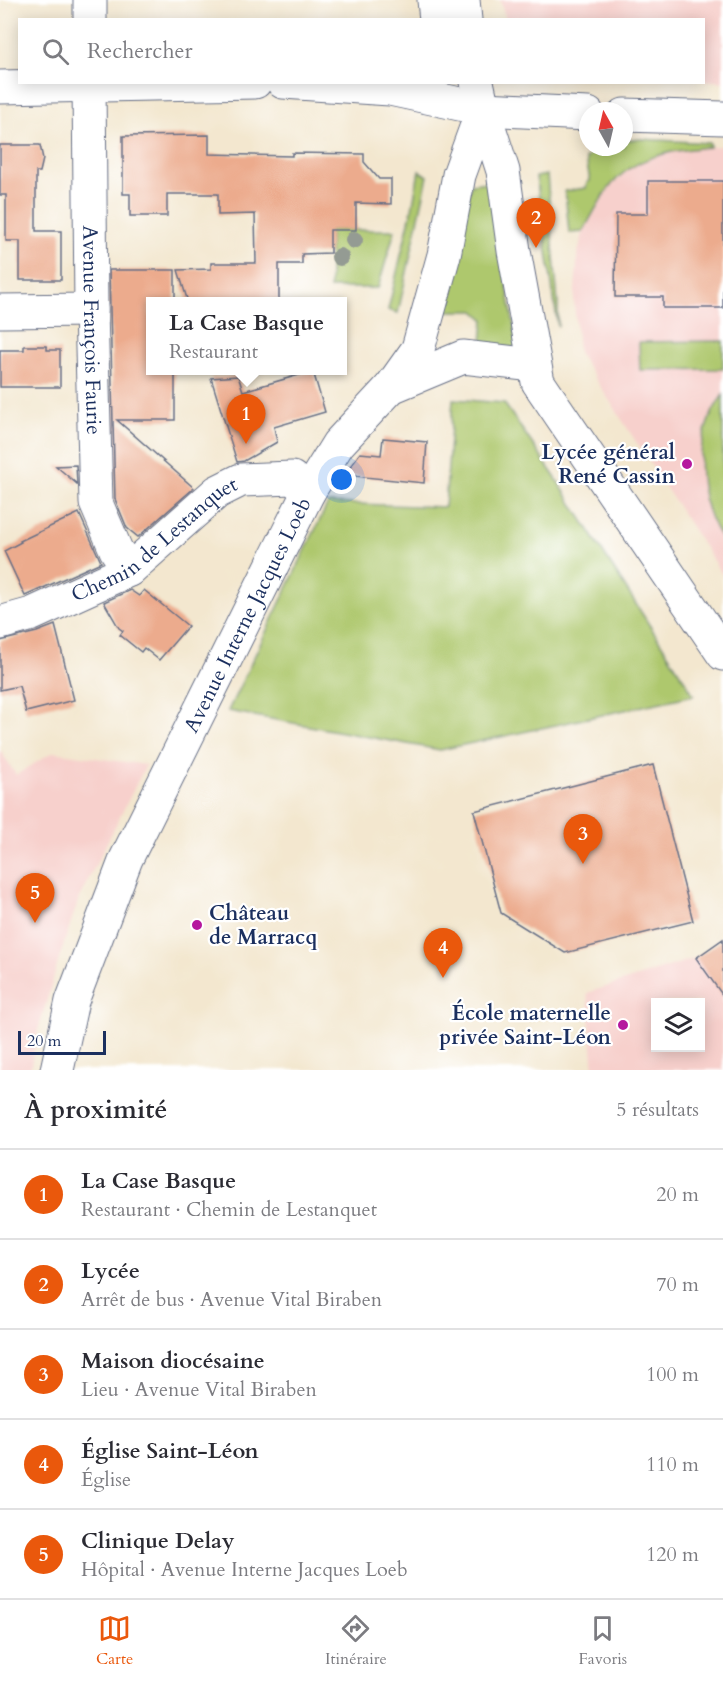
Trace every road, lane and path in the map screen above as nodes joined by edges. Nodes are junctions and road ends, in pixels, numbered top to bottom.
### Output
1 (90, 0) edge
2 (434, 0) edge
3 (463, 0) edge
4 (90, 18) edge
5 (436, 18) edge
6 (465, 18) edge
7 (67, 84) edge
8 (89, 84) edge
9 (314, 84) edge
10 (466, 84) edge
11 (0, 87) edge
12 (480, 96) edge
13 (579, 112) edge
14 (633, 115) edge
15 (723, 118) edge
16 (91, 310) junction
17 (0, 311) edge
18 (534, 365) junction
19 (391, 387) junction
20 (309, 491) junction
21 (129, 570) junction
22 (0, 623) edge
23 (723, 654) edge
24 (57, 1070) edge

1 - 4 street
2 - 5 street
3 - 6 street
7 - 11 street
8 - 16 street, Avenue François Faurie
9 - 12 street
10 - 12 street
12 - 13 street
12 - 18 street
12 - 19 street, Avenue Interne Jacques Loeb
14 - 15 street
16 - 17 street
16 - 21 street, Avenue François Faurie
18 - 19 street
18 - 23 street
19 - 20 street, Avenue Interne Jacques Loeb
20 - 21 street, Chemin de Lestanquet
20 - 24 street, Avenue Interne Jacques Loeb
21 - 22 street, Chemin de Lestanquet

